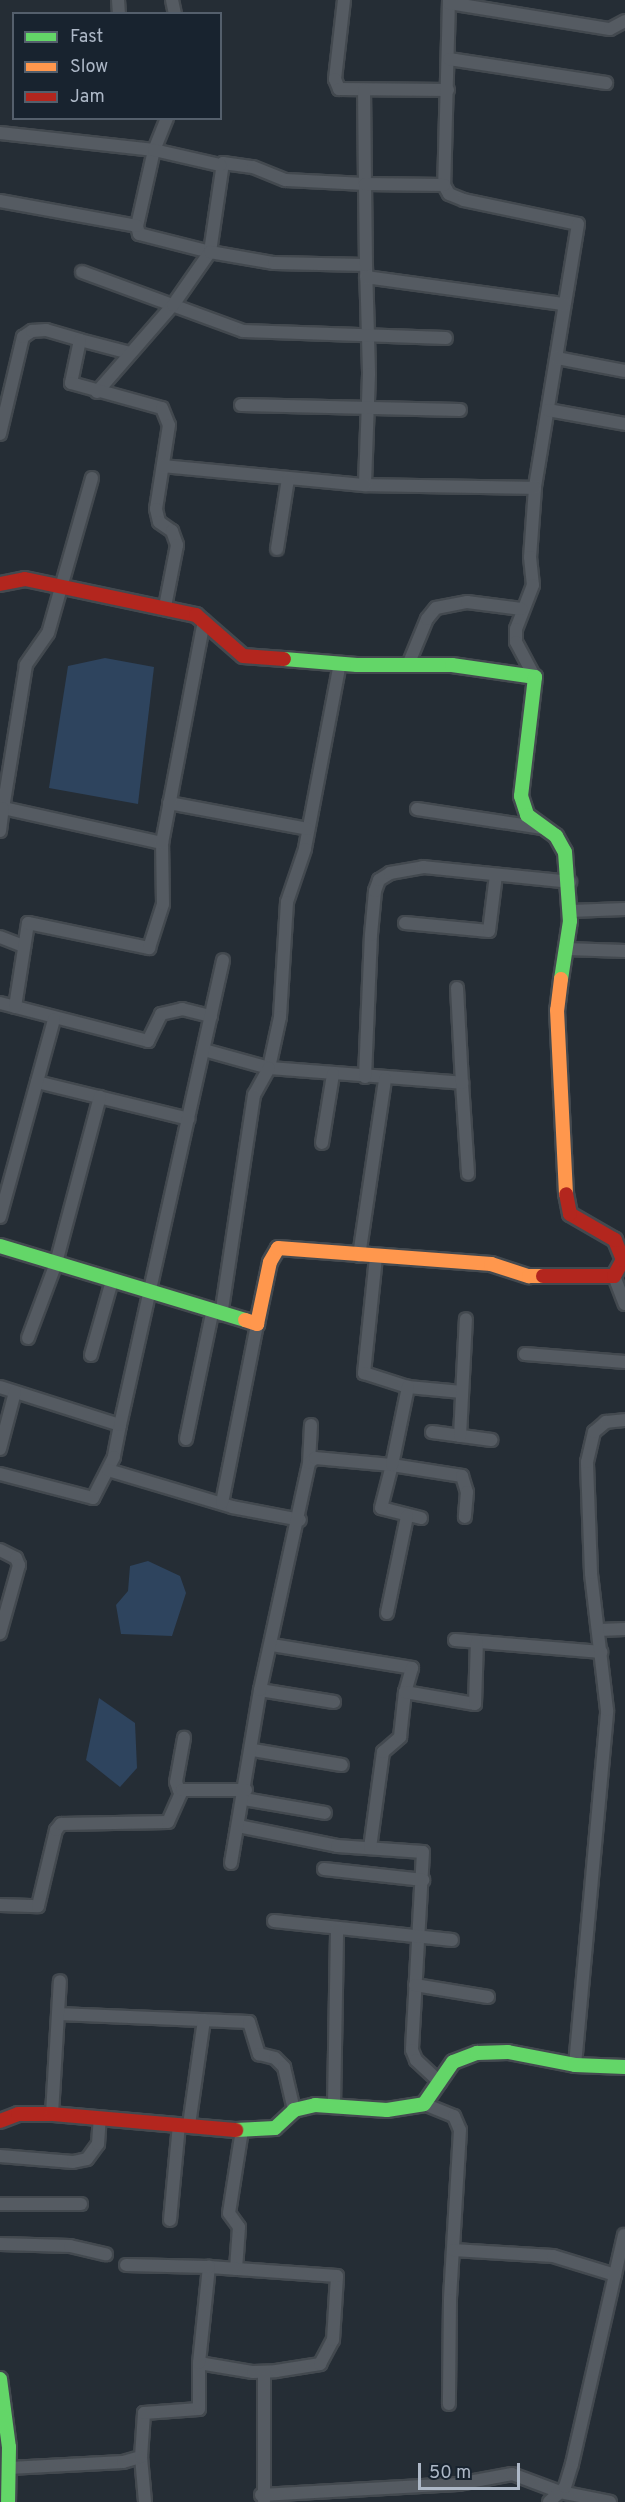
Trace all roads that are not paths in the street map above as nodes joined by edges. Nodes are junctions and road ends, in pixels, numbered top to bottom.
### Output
1 (344, 0) edge
2 (449, 2) edge
3 (625, 21) edge
4 (449, 58) junction
5 (606, 82) dead end
6 (364, 90) junction
7 (448, 90) junction
8 (166, 120) edge
9 (0, 133) edge
10 (154, 150) junction
11 (220, 165) junction
12 (365, 184) junction
13 (444, 185) junction
14 (0, 201) edge
15 (137, 226) junction
16 (210, 252) junction
17 (366, 271) junction
18 (82, 272) dead end
19 (564, 304) junction
20 (173, 305) junction
21 (368, 337) junction
22 (446, 338) dead end
23 (80, 340) junction
24 (130, 353) junction
25 (557, 358) junction
26 (625, 371) edge
27 (97, 392) junction
28 (241, 405) dead end
29 (368, 407) junction
30 (459, 410) dead end
31 (548, 410) junction
32 (625, 424) edge
33 (0, 434) edge
34 (163, 466) junction
35 (92, 478) dead end
36 (288, 479) junction
37 (365, 485) junction
38 (535, 488) junction
39 (277, 549) dead end
40 (0, 584) edge
41 (60, 586) junction
42 (165, 607) junction
43 (522, 609) junction
44 (204, 621) junction
45 (340, 663) junction
46 (408, 665) junction
47 (535, 677) junction
48 (169, 803) junction
49 (3, 808) junction
50 (417, 809) dead end
51 (544, 828) junction
52 (308, 829) junction
53 (0, 831) edge
54 (162, 843) junction
55 (496, 874) junction
56 (570, 882) junction
57 (625, 909) edge
58 (570, 911) junction
59 (405, 923) dead end
60 (0, 937) edge
61 (24, 946) junction
62 (566, 949) junction
63 (625, 951) edge
64 (223, 960) dead end
65 (457, 988) dead end
66 (0, 1003) edge
67 (15, 1007) junction
68 (211, 1017) junction
69 (54, 1018) junction
70 (204, 1050) junction
71 (269, 1068) junction
72 (333, 1074) junction
73 (365, 1077) junction
74 (385, 1079) junction
75 (37, 1082) junction
76 (462, 1083) junction
77 (100, 1097) junction
78 (189, 1119) junction
79 (322, 1143) dead end
80 (468, 1174) dead end
81 (0, 1216) edge
82 (0, 1246) edge
83 (359, 1256) junction
84 (376, 1257) junction
85 (56, 1263) junction
86 (614, 1276) junction
87 (112, 1281) junction
88 (147, 1292) junction
89 (625, 1304) edge
90 (216, 1314) junction
91 (466, 1319) dead end
92 (257, 1324) junction
93 (28, 1338) dead end
94 (525, 1354) dead end
95 (91, 1355) dead end
96 (625, 1362) edge
97 (0, 1387) edge
98 (408, 1387) junction
99 (15, 1392) junction
100 (462, 1392) junction
101 (625, 1420) edge
102 (120, 1425) junction
103 (311, 1425) dead end
104 (432, 1432) dead end
105 (460, 1436) junction
106 (186, 1439) dead end
107 (491, 1440) dead end
108 (0, 1449) edge
109 (309, 1463) junction
110 (392, 1465) junction
111 (108, 1470) junction
112 (0, 1474) edge
113 (222, 1503) junction
114 (407, 1516) junction
115 (465, 1517) dead end
116 (421, 1518) dead end
117 (300, 1520) junction
118 (0, 1550) edge
119 (387, 1613) dead end
120 (625, 1629) edge
121 (599, 1630) junction
122 (0, 1633) edge
123 (455, 1640) dead end
124 (477, 1642) junction
125 (272, 1645) junction
126 (602, 1652) junction
127 (260, 1690) junction
128 (405, 1692) junction
129 (334, 1702) dead end
130 (184, 1738) dead end
131 (253, 1750) junction
132 (342, 1765) dead end
133 (179, 1791) junction
134 (245, 1794) junction
135 (325, 1813) dead end
136 (238, 1826) junction
137 (370, 1848) junction
138 (231, 1863) dead end
139 (324, 1869) dead end
140 (423, 1880) junction
141 (0, 1905) edge
142 (274, 1921) dead end
143 (337, 1928) junction
144 (418, 1937) junction
145 (452, 1940) dead end
146 (60, 1982) dead end
147 (415, 1986) junction
148 (488, 1997) dead end
149 (58, 2014) junction
150 (204, 2020) junction
151 (575, 2065) junction
152 (625, 2067) edge
153 (440, 2082) junction
154 (424, 2104) junction
155 (334, 2106) junction
156 (294, 2110) junction
157 (52, 2114) junction
158 (100, 2118) junction
159 (0, 2121) edge
160 (184, 2125) junction
161 (242, 2130) junction
162 (0, 2156) edge
163 (0, 2204) edge
164 (81, 2204) dead end
165 (170, 2220) dead end
166 (624, 2235) edge
167 (0, 2244) edge
168 (453, 2250) junction
169 (106, 2254) dead end
170 (126, 2265) dead end
171 (209, 2266) junction
172 (236, 2269) junction
173 (615, 2275) junction
174 (199, 2363) junction
175 (264, 2373) junction
176 (0, 2381) edge
177 (449, 2404) dead end
178 (141, 2457) junction
179 (9, 2468) junction
180 (560, 2492) junction
181 (263, 2498) edge
182 (8, 2502) edge
183 (145, 2502) edge
184 (549, 2502) edge
185 (610, 2502) edge

1 - 6 street
2 - 3 street
2 - 4 street
4 - 5 street
4 - 7 street
6 - 7 street
6 - 12 street
7 - 13 street
8 - 10 street
9 - 10 street
10 - 11 street
10 - 15 street
11 - 12 street
11 - 16 street
12 - 13 street
12 - 17 street
13 - 19 street
14 - 15 street
15 - 16 street
16 - 17 street
16 - 20 street
17 - 19 street
17 - 21 street
18 - 20 street
19 - 25 street
20 - 21 street
20 - 24 street
21 - 22 street
21 - 29 street
23 - 24 street
23 - 27 street
23 - 33 street
24 - 27 street
25 - 26 street
25 - 31 street
27 - 34 street
28 - 29 street
29 - 30 street
29 - 37 street
31 - 32 street
31 - 38 street
34 - 36 street
34 - 42 street
35 - 41 street
36 - 37 street
36 - 39 street
37 - 38 street
38 - 43 street
40 - 41 street
41 - 42 street
41 - 49 street
42 - 44 street
43 - 46 street
43 - 47 street
44 - 45 street
44 - 48 street
45 - 46 street
45 - 52 street
46 - 47 street
47 - 51 street
48 - 52 street
48 - 54 street
49 - 53 street
49 - 54 street
50 - 51 street
51 - 56 street
52 - 71 street
54 - 61 street
55 - 56 street
55 - 59 street
55 - 73 street
56 - 58 street
57 - 58 street
58 - 62 street
60 - 61 street
61 - 67 street
62 - 63 street
62 - 86 street
64 - 68 street
65 - 76 street
66 - 67 street
67 - 69 street
68 - 69 street
68 - 70 street
69 - 75 street
70 - 71 street
70 - 78 street
71 - 72 street
71 - 90 street
72 - 73 street
72 - 79 street
73 - 74 street
74 - 76 street
74 - 83 street
75 - 77 street
75 - 81 street
76 - 80 street
77 - 78 street
77 - 85 street
78 - 88 street
82 - 85 street
83 - 84 street
83 - 92 street
84 - 86 street
84 - 98 street
85 - 87 street
85 - 93 street
86 - 89 street
87 - 88 street
87 - 95 street
88 - 90 street
88 - 102 street
90 - 92 street
90 - 106 street
91 - 100 street
92 - 113 street
94 - 96 street
97 - 99 street
98 - 100 street
98 - 110 street
99 - 102 street
99 - 108 street
100 - 105 street
101 - 121 street
102 - 111 street
103 - 109 street
104 - 105 street
105 - 107 street
109 - 110 street
109 - 117 street
110 - 114 street
110 - 115 street
111 - 112 street
111 - 113 street
113 - 117 street
114 - 116 street
114 - 119 street
117 - 125 street
118 - 122 street
120 - 121 street
121 - 126 street
123 - 124 street
124 - 126 street
124 - 128 street
125 - 127 street
125 - 128 street
126 - 151 street
127 - 129 street
127 - 131 street
128 - 137 street
130 - 133 street
131 - 132 street
131 - 134 street
133 - 134 street
133 - 141 street
134 - 135 street
134 - 136 street
136 - 137 street
136 - 138 street
137 - 140 street
139 - 140 street
140 - 144 street
142 - 143 street
143 - 144 street
143 - 155 street
144 - 145 street
144 - 147 street
146 - 149 street
147 - 148 street
147 - 153 street
149 - 150 street
149 - 157 street
150 - 156 street
150 - 160 street
151 - 152 street
151 - 153 street
153 - 154 street
154 - 155 street
154 - 168 street
155 - 156 street
156 - 161 street
157 - 158 street
157 - 159 street
158 - 160 street
158 - 162 street
160 - 161 street
160 - 165 street
161 - 172 street
163 - 164 street
166 - 173 street
167 - 169 street
168 - 173 street
168 - 177 street
170 - 171 street
171 - 172 street
171 - 174 street
172 - 175 street
173 - 180 street
174 - 175 street
174 - 178 street
175 - 181 street
176 - 179 street
178 - 179 street
178 - 183 street
179 - 182 street
180 - 181 street
180 - 184 street
180 - 185 street

